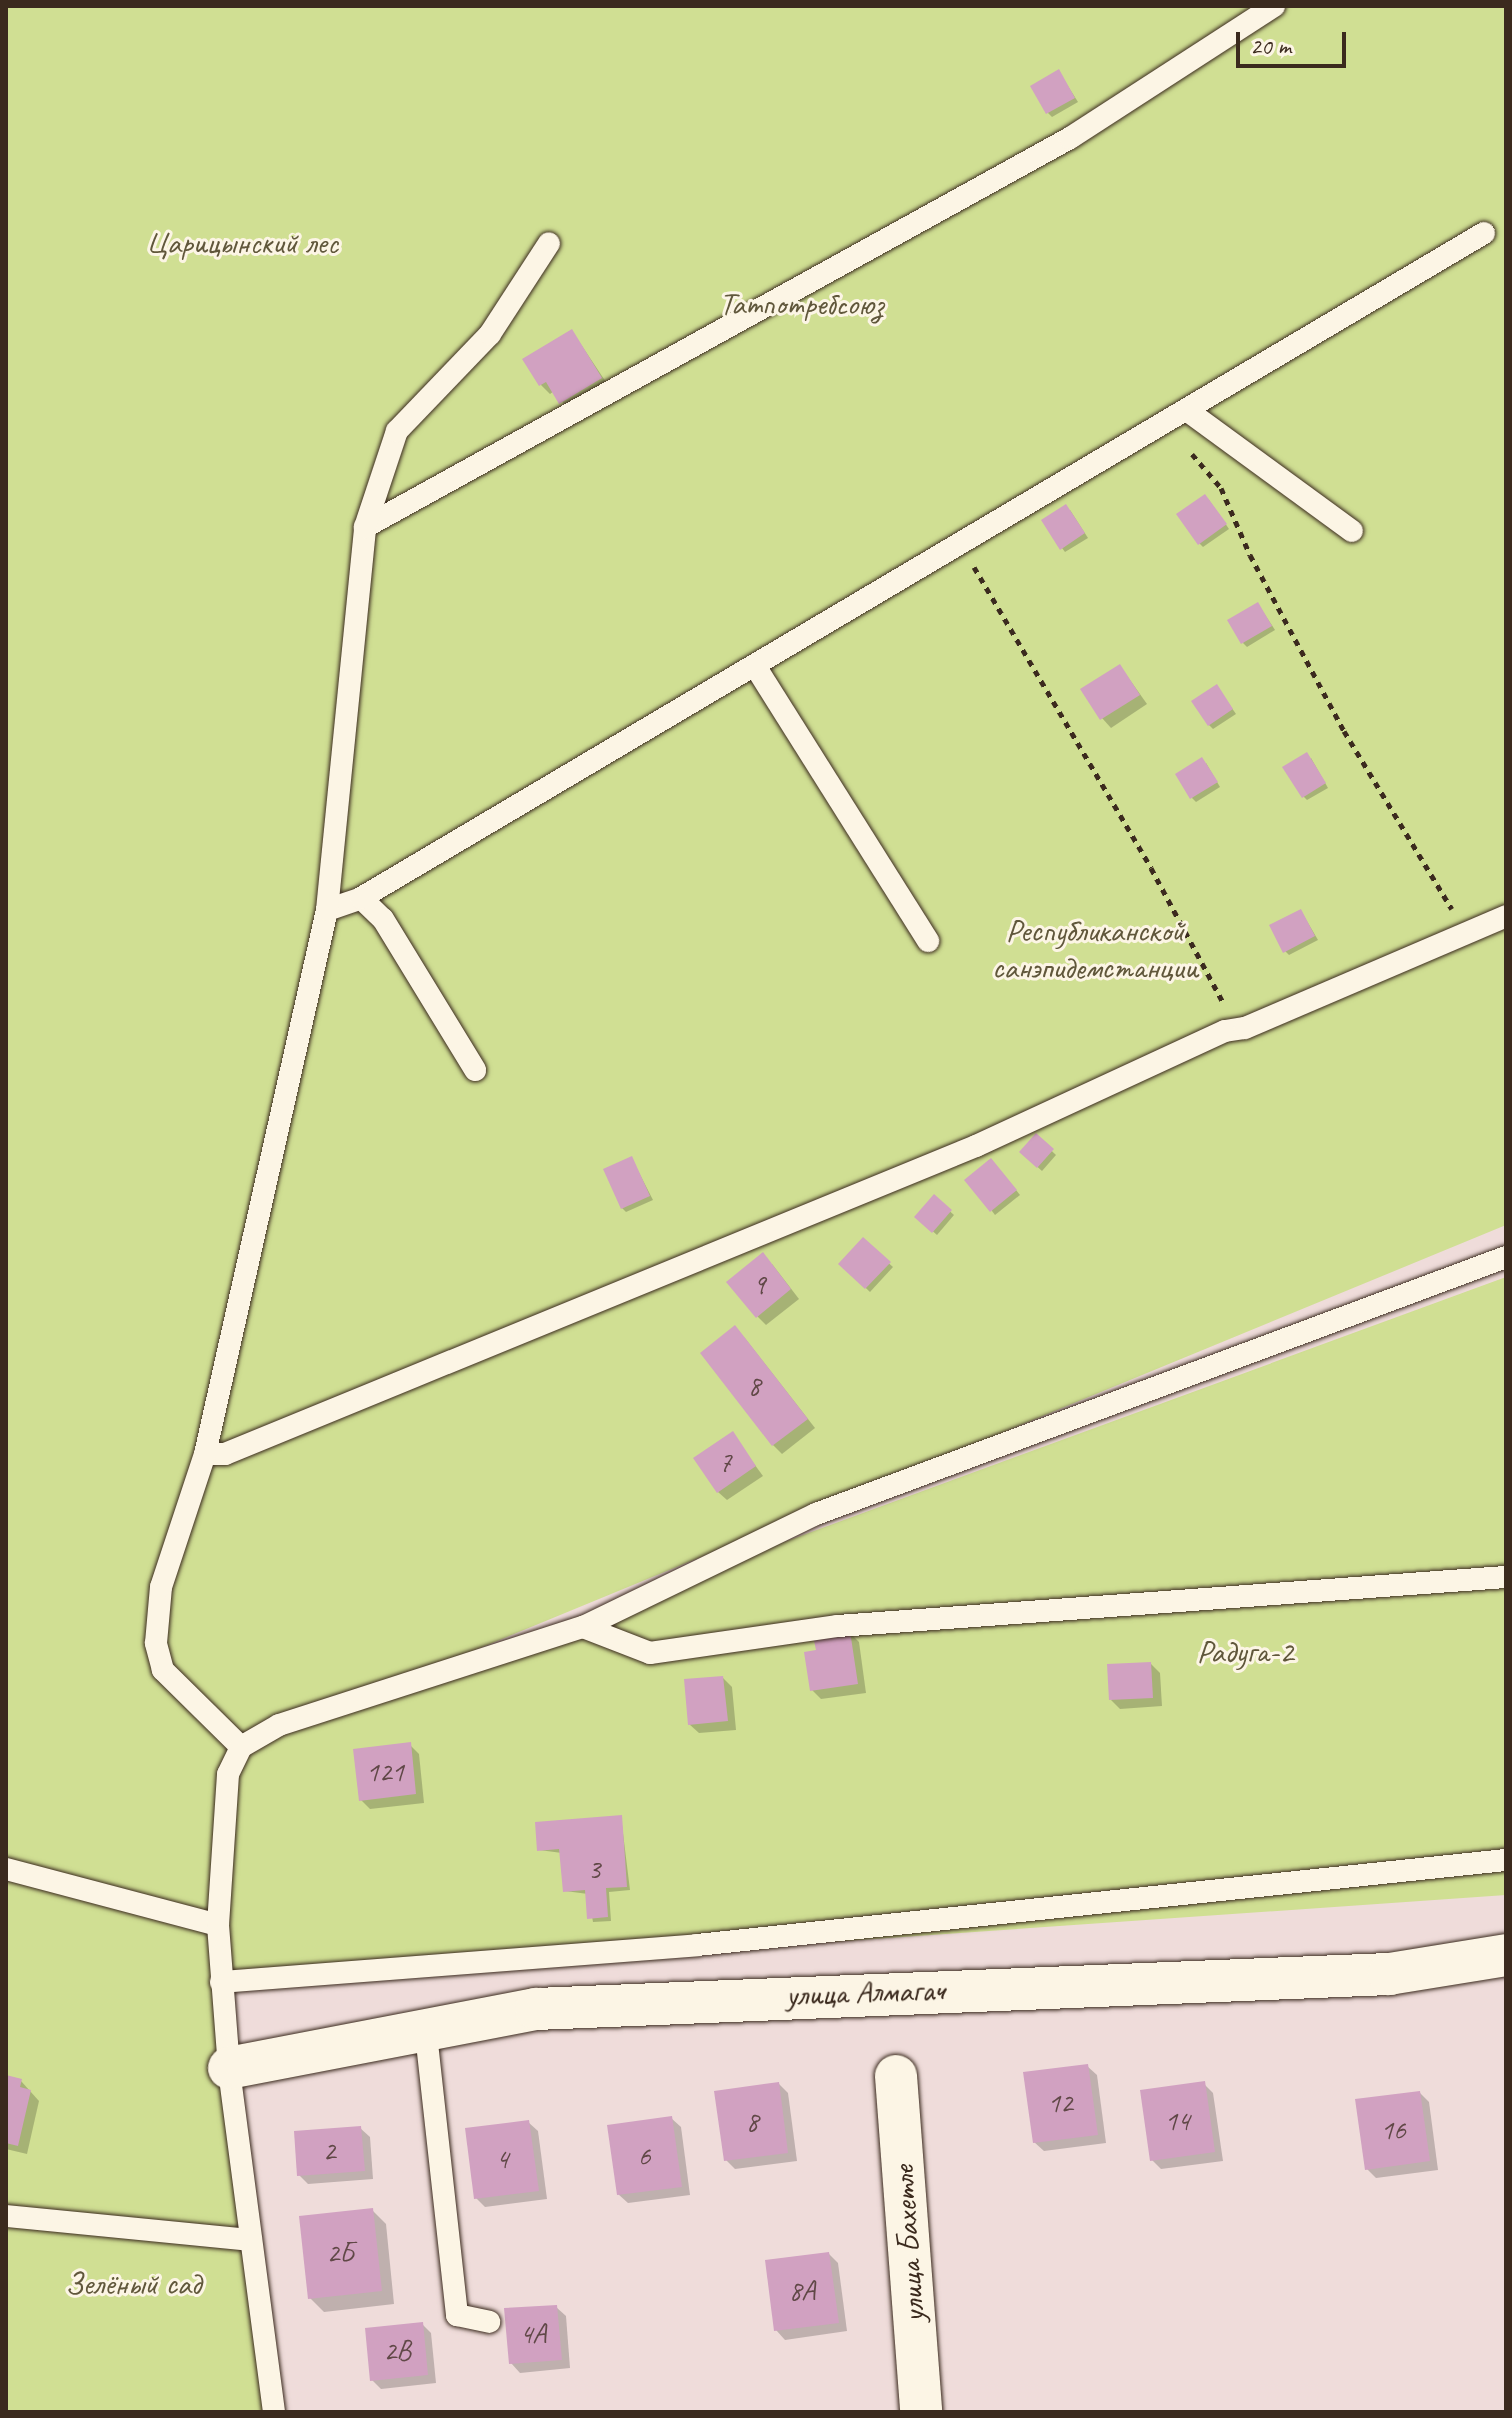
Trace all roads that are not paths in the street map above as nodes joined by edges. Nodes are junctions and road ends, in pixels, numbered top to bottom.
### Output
1 (1274, 6) edge
2 (1484, 233) dead end
3 (549, 243) dead end
4 (1188, 411) junction
5 (365, 527) junction
6 (1352, 531) dead end
7 (755, 666) junction
8 (361, 898) junction
9 (327, 910) junction
10 (1506, 916) edge
11 (928, 941) dead end
12 (475, 1070) dead end
13 (1506, 1257) edge
14 (205, 1454) junction
15 (1506, 1577) edge
16 (583, 1627) junction
17 (241, 1747) junction
18 (1506, 1860) edge
19 (6, 1869) edge
20 (218, 1925) junction
21 (1506, 1955) edge
22 (221, 1982) junction
23 (426, 2034) junction
24 (229, 2068) junction
25 (896, 2076) dead end
26 (6, 2216) edge
27 (251, 2240) junction
28 (489, 2322) dead end
29 (274, 2412) edge
30 (921, 2412) edge

1 - 5 lane
2 - 4 lane
3 - 5 lane
4 - 6 lane
4 - 7 lane
5 - 9 lane
7 - 8 lane
7 - 11 lane
8 - 9 lane
8 - 12 lane
9 - 14 lane
10 - 14 lane
13 - 16 lane
14 - 17 lane
15 - 16 lane
16 - 17 lane
17 - 20 lane
18 - 22 lane
19 - 20 lane
20 - 22 lane
21 - 23 street, улица Алмагач
22 - 24 lane
23 - 24 street, улица Алмагач
23 - 28 lane
24 - 27 lane
25 - 30 street, улица Бахетле
26 - 27 lane
27 - 29 lane

